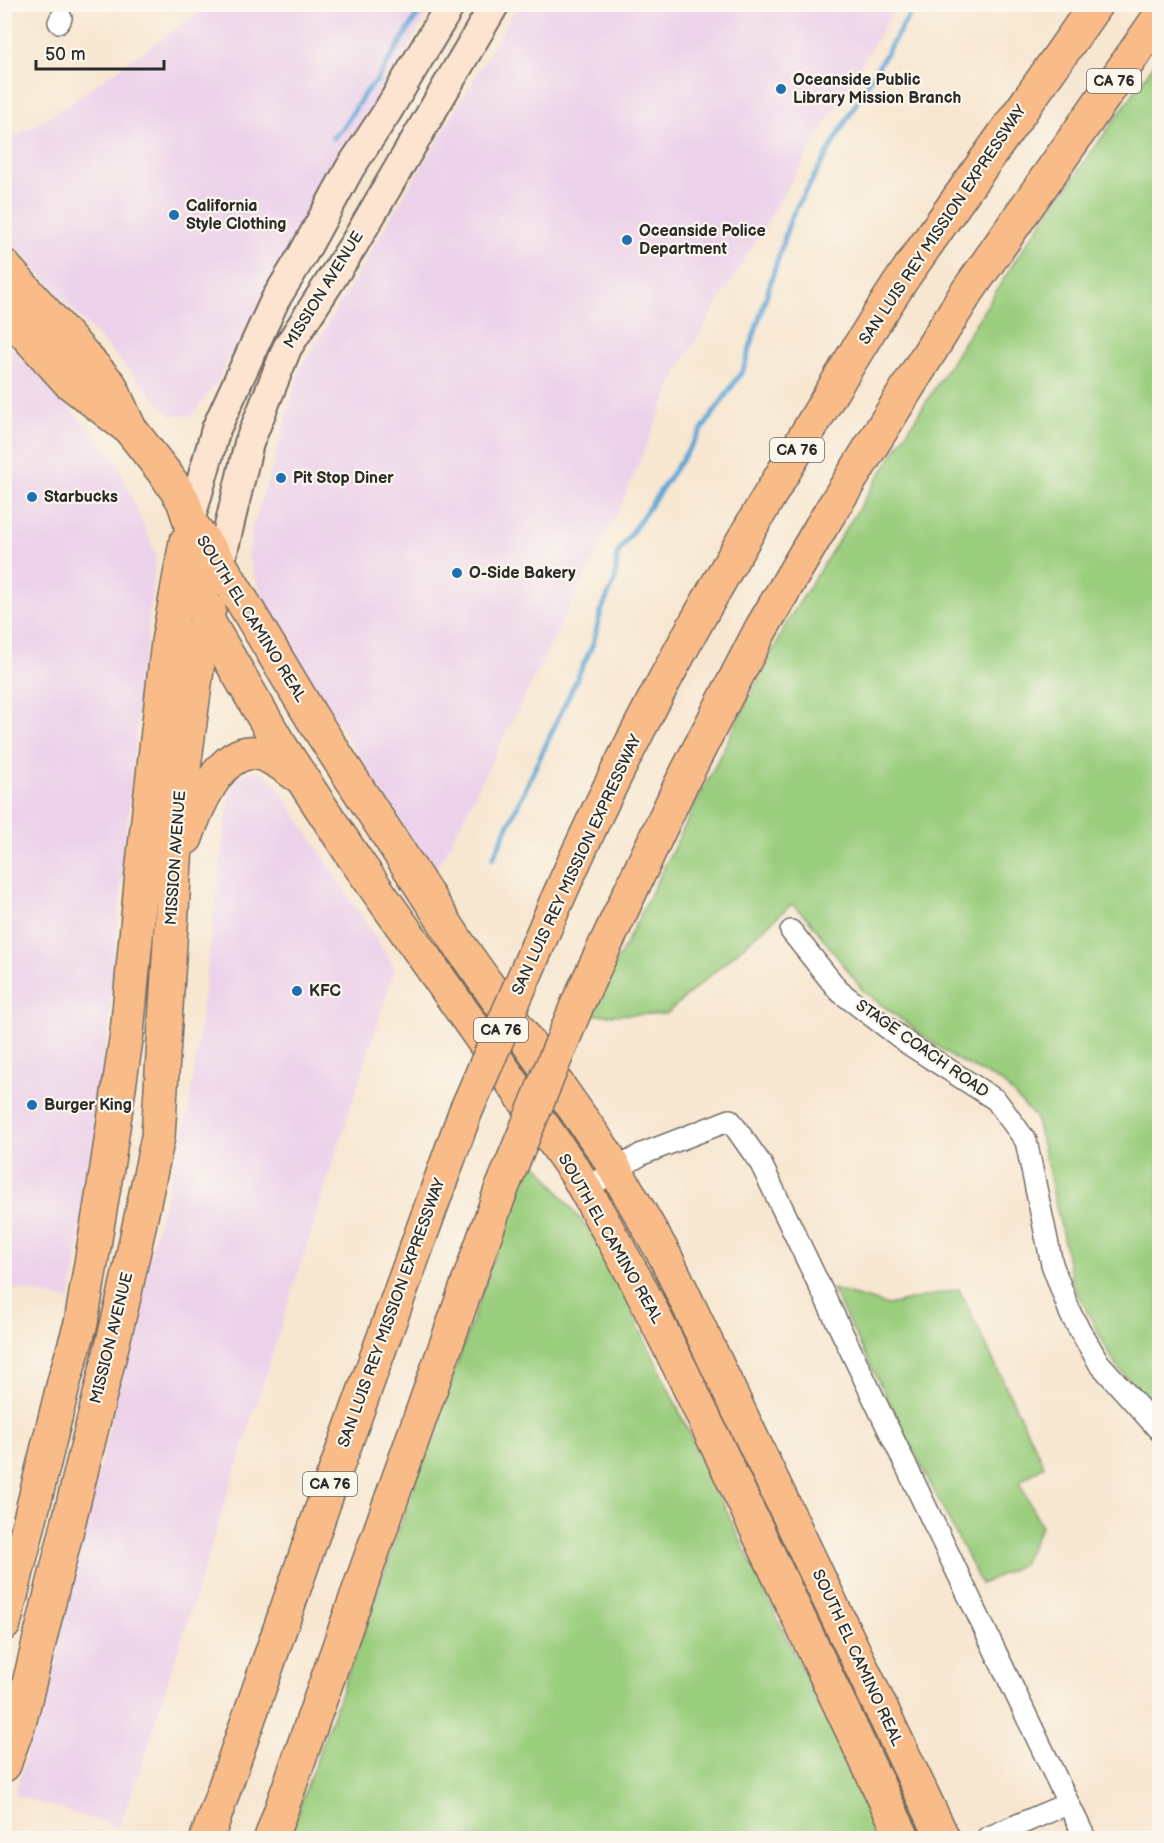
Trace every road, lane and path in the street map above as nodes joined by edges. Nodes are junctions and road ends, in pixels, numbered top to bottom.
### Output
1 (451, 4) edge
2 (495, 4) edge
3 (1096, 4) edge
4 (1160, 16) edge
5 (8, 280) edge
6 (4, 310) edge
7 (130, 429) junction
8 (190, 521) junction
9 (220, 564) junction
10 (206, 618) junction
11 (302, 778) junction
12 (173, 880) junction
13 (140, 899) junction
14 (790, 931) dead end
15 (167, 1002) junction
16 (127, 1033) junction
17 (158, 1137) junction
18 (107, 1168) junction
19 (615, 1169) junction
20 (585, 1190) junction
21 (124, 1298) junction
22 (1160, 1431) edge
23 (49, 1445) junction
24 (34, 1503) junction
25 (70, 1512) junction
26 (56, 1572) junction
27 (4, 1624) edge
28 (4, 1765) edge
29 (1067, 1804) junction
30 (207, 1839) edge
31 (271, 1839) edge
32 (903, 1839) edge
33 (943, 1839) edge
34 (987, 1839) edge
35 (1085, 1839) edge

1 - 8 main road, MISSION AVENUE
2 - 9 main road, MISSION AVENUE
3 - 30 main road, SAN LUIS REY MISSION EXPRESSWAY / CA 76, bridge
4 - 31 main road, CA 76, bridge
5 - 7 main road
6 - 7 main road
7 - 8 main road
8 - 9 main road, SOUTH EL CAMINO REAL
8 - 10 main road, SOUTH EL CAMINO REAL
8 - 13 main road, MISSION AVENUE
9 - 10 main road, MISSION AVENUE
9 - 19 main road, SOUTH EL CAMINO REAL
10 - 11 main road, SOUTH EL CAMINO REAL
10 - 12 main road, MISSION AVENUE
11 - 12 main road
11 - 20 main road, SOUTH EL CAMINO REAL
12 - 15 main road, MISSION AVENUE
13 - 15 main road
13 - 16 main road, MISSION AVENUE
14 - 22 street, STAGE COACH ROAD
15 - 17 main road, MISSION AVENUE
16 - 17 main road
16 - 18 main road, MISSION AVENUE
17 - 21 main road, MISSION AVENUE
18 - 21 main road
18 - 23 main road, MISSION AVENUE
19 - 20 street
19 - 29 street
19 - 33 main road, SOUTH EL CAMINO REAL
20 - 32 main road, SOUTH EL CAMINO REAL
21 - 25 main road, MISSION AVENUE
23 - 24 main road, MISSION AVENUE
23 - 25 main road
24 - 26 main road
24 - 27 main road, MISSION AVENUE
25 - 26 main road, MISSION AVENUE
26 - 28 main road, MISSION AVENUE
29 - 34 street
29 - 35 street

